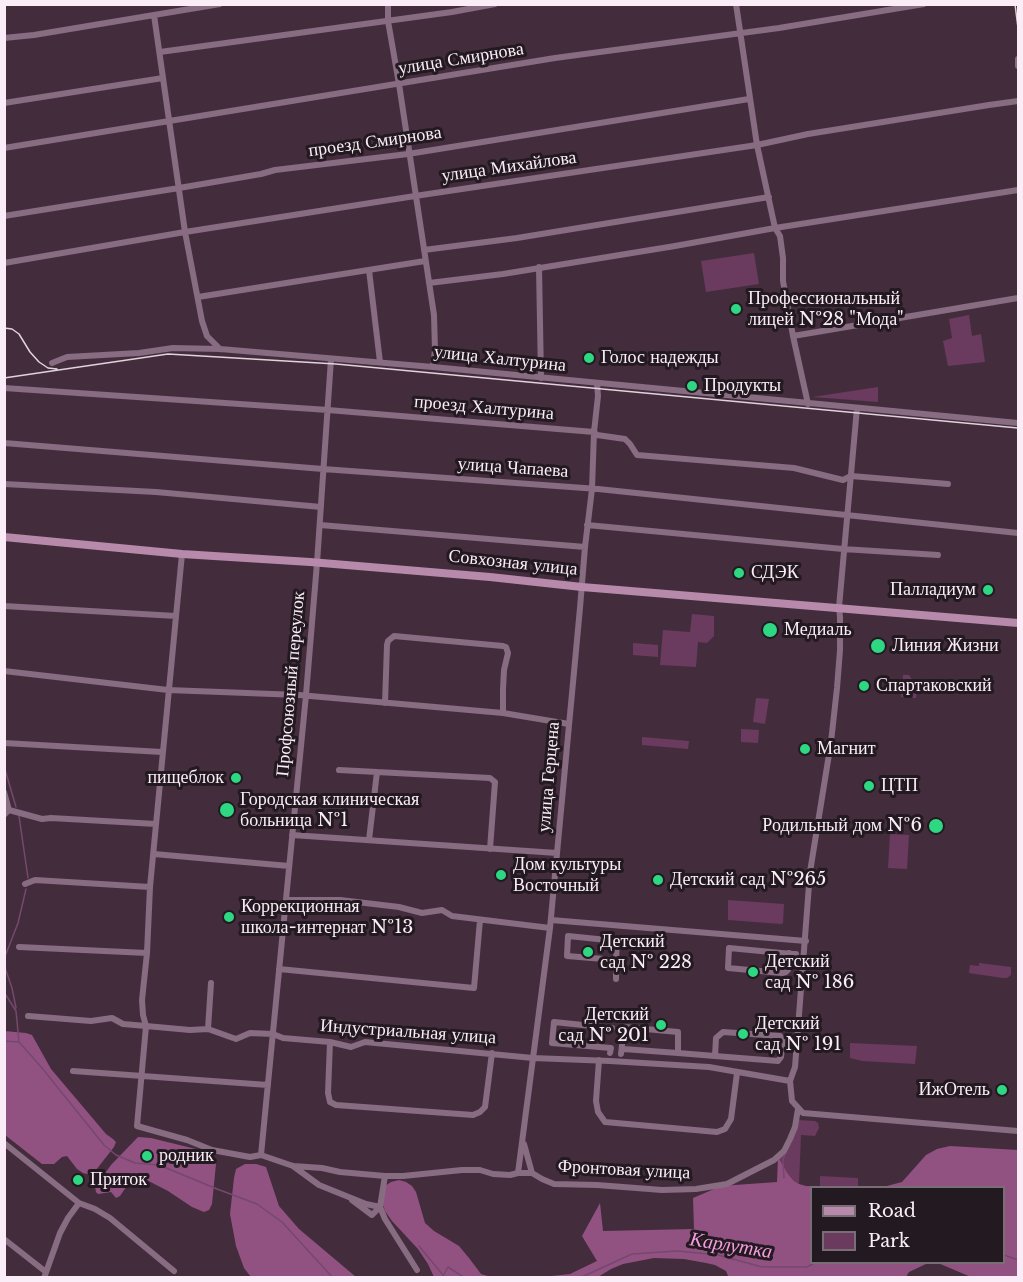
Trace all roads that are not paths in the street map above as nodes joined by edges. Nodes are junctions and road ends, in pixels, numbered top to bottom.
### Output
1 (220, 4) edge
2 (388, 4) edge
3 (495, 4) edge
4 (736, 4) edge
5 (924, 4) edge
6 (154, 15) junction
7 (388, 21) junction
8 (740, 33) junction
9 (4, 38) edge
10 (160, 52) junction
11 (163, 78) junction
12 (399, 84) junction
13 (749, 99) junction
14 (1018, 102) edge
15 (4, 104) edge
16 (169, 121) junction
17 (757, 145) junction
18 (4, 148) edge
19 (408, 154) junction
20 (179, 188) junction
21 (1018, 190) edge
22 (415, 196) junction
23 (769, 197) junction
24 (4, 216) edge
25 (775, 228) junction
26 (185, 232) junction
27 (424, 250) junction
28 (425, 261) junction
29 (4, 263) edge
30 (539, 267) junction
31 (369, 270) junction
32 (429, 283) junction
33 (198, 297) junction
34 (1018, 298) edge
35 (793, 336) junction
36 (220, 349) junction
37 (331, 359) junction
38 (380, 362) junction
39 (52, 363) dead end
40 (433, 367) junction
41 (541, 378) junction
42 (597, 383) junction
43 (4, 388) edge
44 (808, 404) junction
45 (857, 408) junction
46 (328, 410) junction
47 (1018, 423) edge
48 (594, 432) junction
49 (4, 443) edge
50 (323, 469) junction
51 (851, 476) junction
52 (4, 484) edge
53 (948, 484) dead end
54 (592, 489) junction
55 (321, 507) junction
56 (846, 515) junction
57 (320, 525) junction
58 (587, 525) junction
59 (1018, 532) edge
60 (4, 537) edge
61 (585, 547) junction
62 (843, 549) junction
63 (182, 554) junction
64 (938, 555) dead end
65 (317, 562) junction
66 (582, 587) junction
67 (4, 606) edge
68 (839, 607) junction
69 (176, 616) junction
70 (1018, 623) edge
71 (4, 671) edge
72 (168, 690) junction
73 (306, 695) junction
74 (385, 703) junction
75 (503, 714) junction
76 (569, 724) junction
77 (4, 743) edge
78 (162, 752) junction
79 (339, 770) dead end
80 (377, 772) junction
81 (4, 792) edge
82 (7, 812) edge
83 (156, 824) junction
84 (292, 835) junction
85 (369, 840) junction
86 (490, 849) junction
87 (557, 853) junction
88 (154, 854) junction
89 (289, 866) junction
90 (25, 884) dead end
91 (150, 887) junction
92 (286, 900) junction
93 (480, 920) junction
94 (551, 920) junction
95 (550, 928) junction
96 (569, 928) dead end
97 (568, 936) junction
98 (806, 941) junction
99 (20, 947) dead end
100 (147, 953) junction
101 (793, 954) joint
102 (616, 960) junction
103 (279, 969) junction
104 (616, 979) dead end
105 (211, 983) dead end
106 (28, 1016) dead end
107 (146, 1026) junction
108 (612, 1028) dead end
109 (208, 1029) junction
110 (273, 1034) junction
111 (330, 1042) junction
112 (492, 1053) junction
113 (610, 1053) dead end
114 (678, 1053) junction
115 (715, 1056) junction
116 (533, 1058) junction
117 (599, 1060) junction
118 (73, 1071) dead end
119 (737, 1072) junction
120 (142, 1077) junction
121 (790, 1081) junction
122 (268, 1085) junction
123 (798, 1108) junction
124 (1018, 1131) edge
125 (523, 1140) junction
126 (4, 1143) edge
127 (261, 1155) junction
128 (293, 1166) junction
129 (518, 1173) junction
130 (532, 1173) junction
131 (386, 1176) junction
132 (79, 1203) junction
133 (380, 1207) junction
134 (4, 1239) edge
135 (417, 1270) dead end
136 (174, 1271) dead end
137 (45, 1275) edge

1 - 6 street
2 - 7 street
3 - 7 street
4 - 8 street
5 - 8 street, улица Смирнова
6 - 9 street
6 - 10 street
7 - 10 street
7 - 12 street
8 - 12 street, улица Смирнова
8 - 13 street
10 - 11 street
11 - 15 street
11 - 16 street
12 - 16 street, улица Смирнова
12 - 19 street
13 - 17 street
13 - 19 street, проезд Смирнова
14 - 17 street, улица Михайлова
16 - 18 street, улица Смирнова
16 - 20 street
17 - 22 street, улица Михайлова
17 - 23 street
19 - 20 street, проезд Смирнова
19 - 22 street
20 - 24 street, проезд Смирнова
20 - 26 street
21 - 25 street
22 - 26 street, улица Михайлова
22 - 27 street
23 - 25 street
23 - 27 street
25 - 30 street
25 - 35 street
26 - 29 street, улица Михайлова
26 - 33 street
27 - 28 street
28 - 31 street
28 - 32 street
30 - 32 street
30 - 41 street
31 - 33 street
31 - 38 street
32 - 40 street
33 - 36 street
34 - 35 street
35 - 44 street
36 - 37 street, улица Халтурина
36 - 39 street, улица Халтурина
37 - 38 street, улица Халтурина
37 - 46 street, Профсоюзный переулок
38 - 40 street, улица Халтурина
40 - 41 street, улица Халтурина
41 - 42 street, улица Халтурина
42 - 44 street, улица Халтурина
42 - 48 street, улица Герцена
43 - 46 street, проезд Халтурина
44 - 45 street, улица Халтурина
45 - 47 street, улица Халтурина
45 - 51 street
46 - 48 street, проезд Халтурина
46 - 50 street, Профсоюзный переулок
48 - 51 street, проезд Халтурина
48 - 54 street, улица Герцена
49 - 50 street, улица Чапаева
50 - 54 street, улица Чапаева
50 - 55 street, Профсоюзный переулок
51 - 53 street, проезд Халтурина
51 - 56 street
52 - 55 street
54 - 56 street, улица Чапаева
54 - 58 street, улица Герцена
55 - 57 street, Профсоюзный переулок
56 - 59 street, улица Чапаева
56 - 62 street
57 - 61 street
57 - 65 street, Профсоюзный переулок
58 - 61 street, улица Герцена
58 - 62 street
60 - 63 street, Совхозная улица
61 - 66 street, улица Герцена
62 - 64 street
62 - 68 street
63 - 65 street, Совхозная улица
63 - 69 street
65 - 66 street, Совхозная улица
65 - 73 street, Профсоюзный переулок
66 - 68 street, Совхозная улица
66 - 76 street, улица Герцена
67 - 69 street
68 - 70 street, Совхозная улица
68 - 98 street
69 - 72 street
71 - 72 street
72 - 73 street
72 - 78 street
73 - 74 street
73 - 84 street, Профсоюзный переулок
74 - 75 street
74 - 75 street
75 - 76 street
76 - 87 street, улица Герцена
77 - 78 street
78 - 83 street
79 - 80 street
80 - 85 street
80 - 86 street
81 - 82 street
82 - 83 street
83 - 88 street
84 - 85 street
84 - 89 street, Профсоюзный переулок
85 - 86 street
86 - 87 street
87 - 94 street, улица Герцена
88 - 89 street
88 - 91 street
89 - 92 street, Профсоюзный переулок
90 - 91 street
91 - 100 street
92 - 93 street
92 - 103 street, Профсоюзный переулок
93 - 95 street
93 - 103 street
94 - 95 street, улица Герцена
94 - 98 street
95 - 116 street, улица Герцена
96 - 97 street
97 - 102 street
97 - 102 street
98 - 121 street
99 - 100 street
100 - 107 street
101 - 101 street
102 - 104 street
103 - 110 street, Профсоюзный переулок
105 - 109 street
106 - 107 street, Индустриальная улица
107 - 109 street, Индустриальная улица
107 - 120 street
108 - 113 street
109 - 110 street, Индустриальная улица
110 - 111 street, Индустриальная улица
110 - 122 street, Профсоюзный переулок
111 - 112 street, Индустриальная улица
111 - 112 street
112 - 116 street, Индустриальная улица
114 - 114 street
114 - 115 street
115 - 115 street
116 - 117 street, Индустриальная улица
116 - 125 street, улица Герцена
117 - 119 street, Индустриальная улица
117 - 119 street
118 - 120 street
119 - 121 street, Индустриальная улица
120 - 122 street
120 - 127 street, Фронтовая улица
121 - 123 street
122 - 127 street, Профсоюзный переулок
123 - 124 street
123 - 130 street, Фронтовая улица
125 - 129 street, улица Герцена
125 - 130 street
126 - 132 street
127 - 128 street, Фронтовая улица
128 - 131 street, Фронтовая улица
128 - 133 street
129 - 130 street, Фронтовая улица
129 - 131 street, Фронтовая улица
131 - 133 street
132 - 136 street
132 - 137 street
133 - 135 street
134 - 137 street

